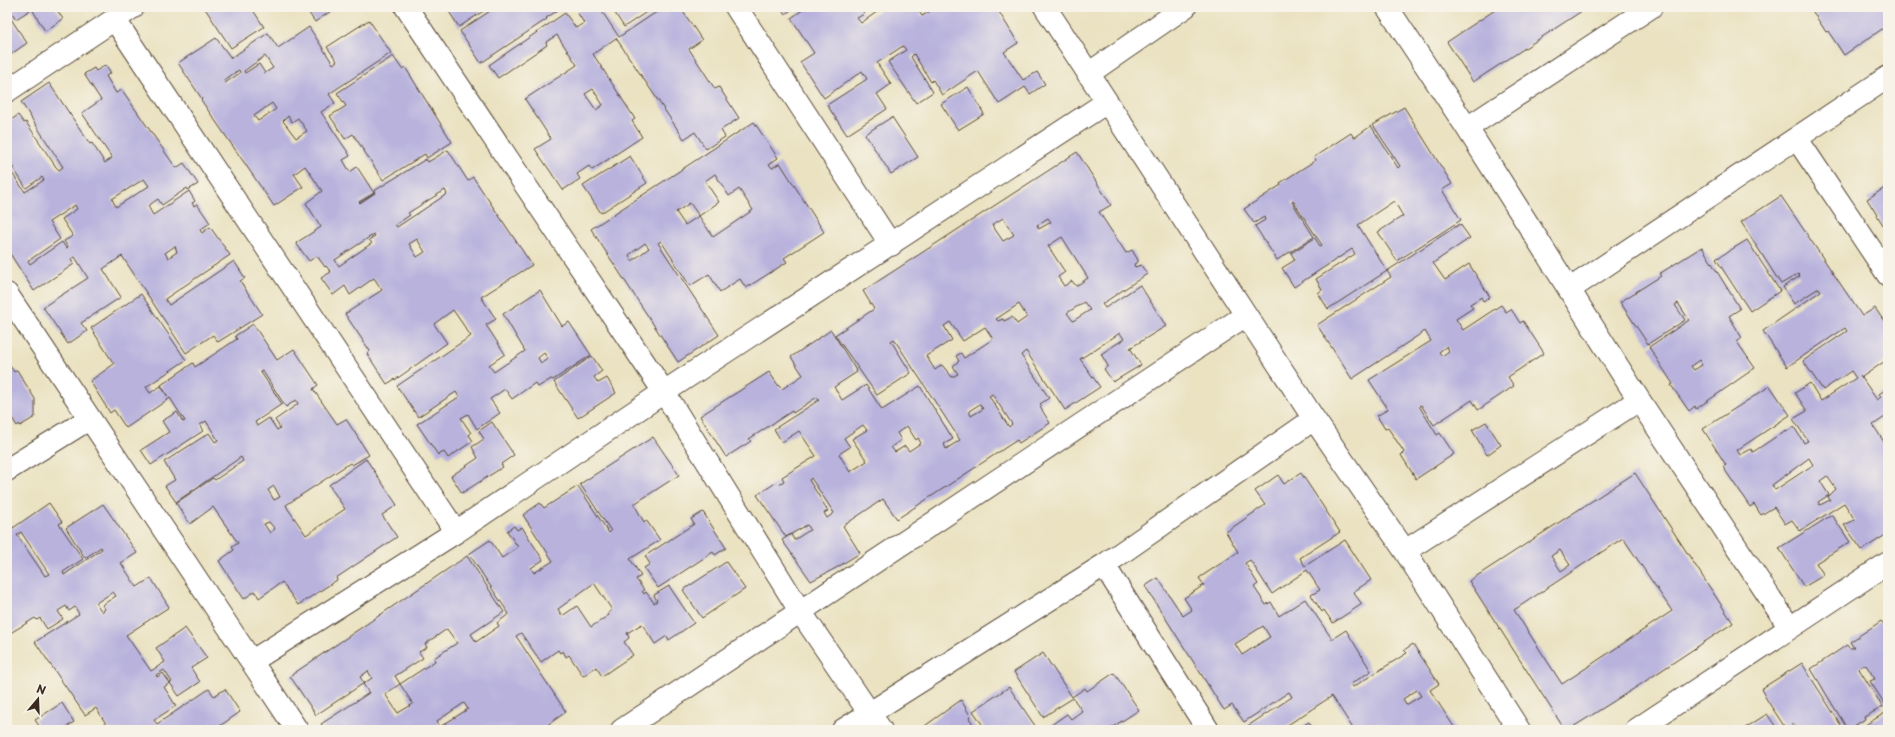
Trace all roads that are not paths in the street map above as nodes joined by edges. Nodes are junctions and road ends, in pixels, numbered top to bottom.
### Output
1 (133, 7) edge
2 (406, 7) edge
3 (736, 7) edge
4 (1045, 7) edge
5 (1185, 7) edge
6 (1387, 7) edge
7 (1651, 7) edge
8 (115, 20) junction
9 (1088, 74) junction
10 (1888, 77) edge
11 (7, 91) edge
12 (1107, 102) junction
13 (1467, 128) junction
14 (1797, 139) junction
15 (891, 245) junction
16 (1888, 275) edge
17 (1570, 289) junction
18 (7, 294) edge
19 (1246, 316) junction
20 (664, 392) junction
21 (1639, 400) junction
22 (90, 419) junction
23 (1314, 419) junction
24 (7, 470) edge
25 (456, 532) junction
26 (1405, 550) junction
27 (1888, 563) edge
28 (1104, 565) junction
29 (800, 611) junction
30 (1790, 628) junction
31 (252, 661) junction
32 (869, 712) junction
33 (297, 730) edge
34 (622, 730) edge
35 (843, 730) edge
36 (881, 730) edge
37 (1208, 730) edge
38 (1519, 730) edge
39 (1636, 730) edge

1 - 8 street
2 - 20 street
3 - 15 street
4 - 9 street
5 - 9 street
6 - 13 street
7 - 13 street
8 - 11 street
8 - 25 street
9 - 12 street
10 - 14 street
12 - 15 street
12 - 19 street
13 - 17 street
14 - 16 street
14 - 17 street
15 - 20 street
17 - 21 street
18 - 22 street
19 - 23 street
19 - 29 street
20 - 25 street
20 - 29 street
21 - 26 street
21 - 30 street
22 - 24 street
22 - 31 street
23 - 26 street
23 - 28 street
25 - 31 street
26 - 38 street
27 - 30 street
28 - 32 street
28 - 37 street
29 - 32 street
29 - 34 street
30 - 39 street
31 - 33 street
32 - 35 street
32 - 36 street

